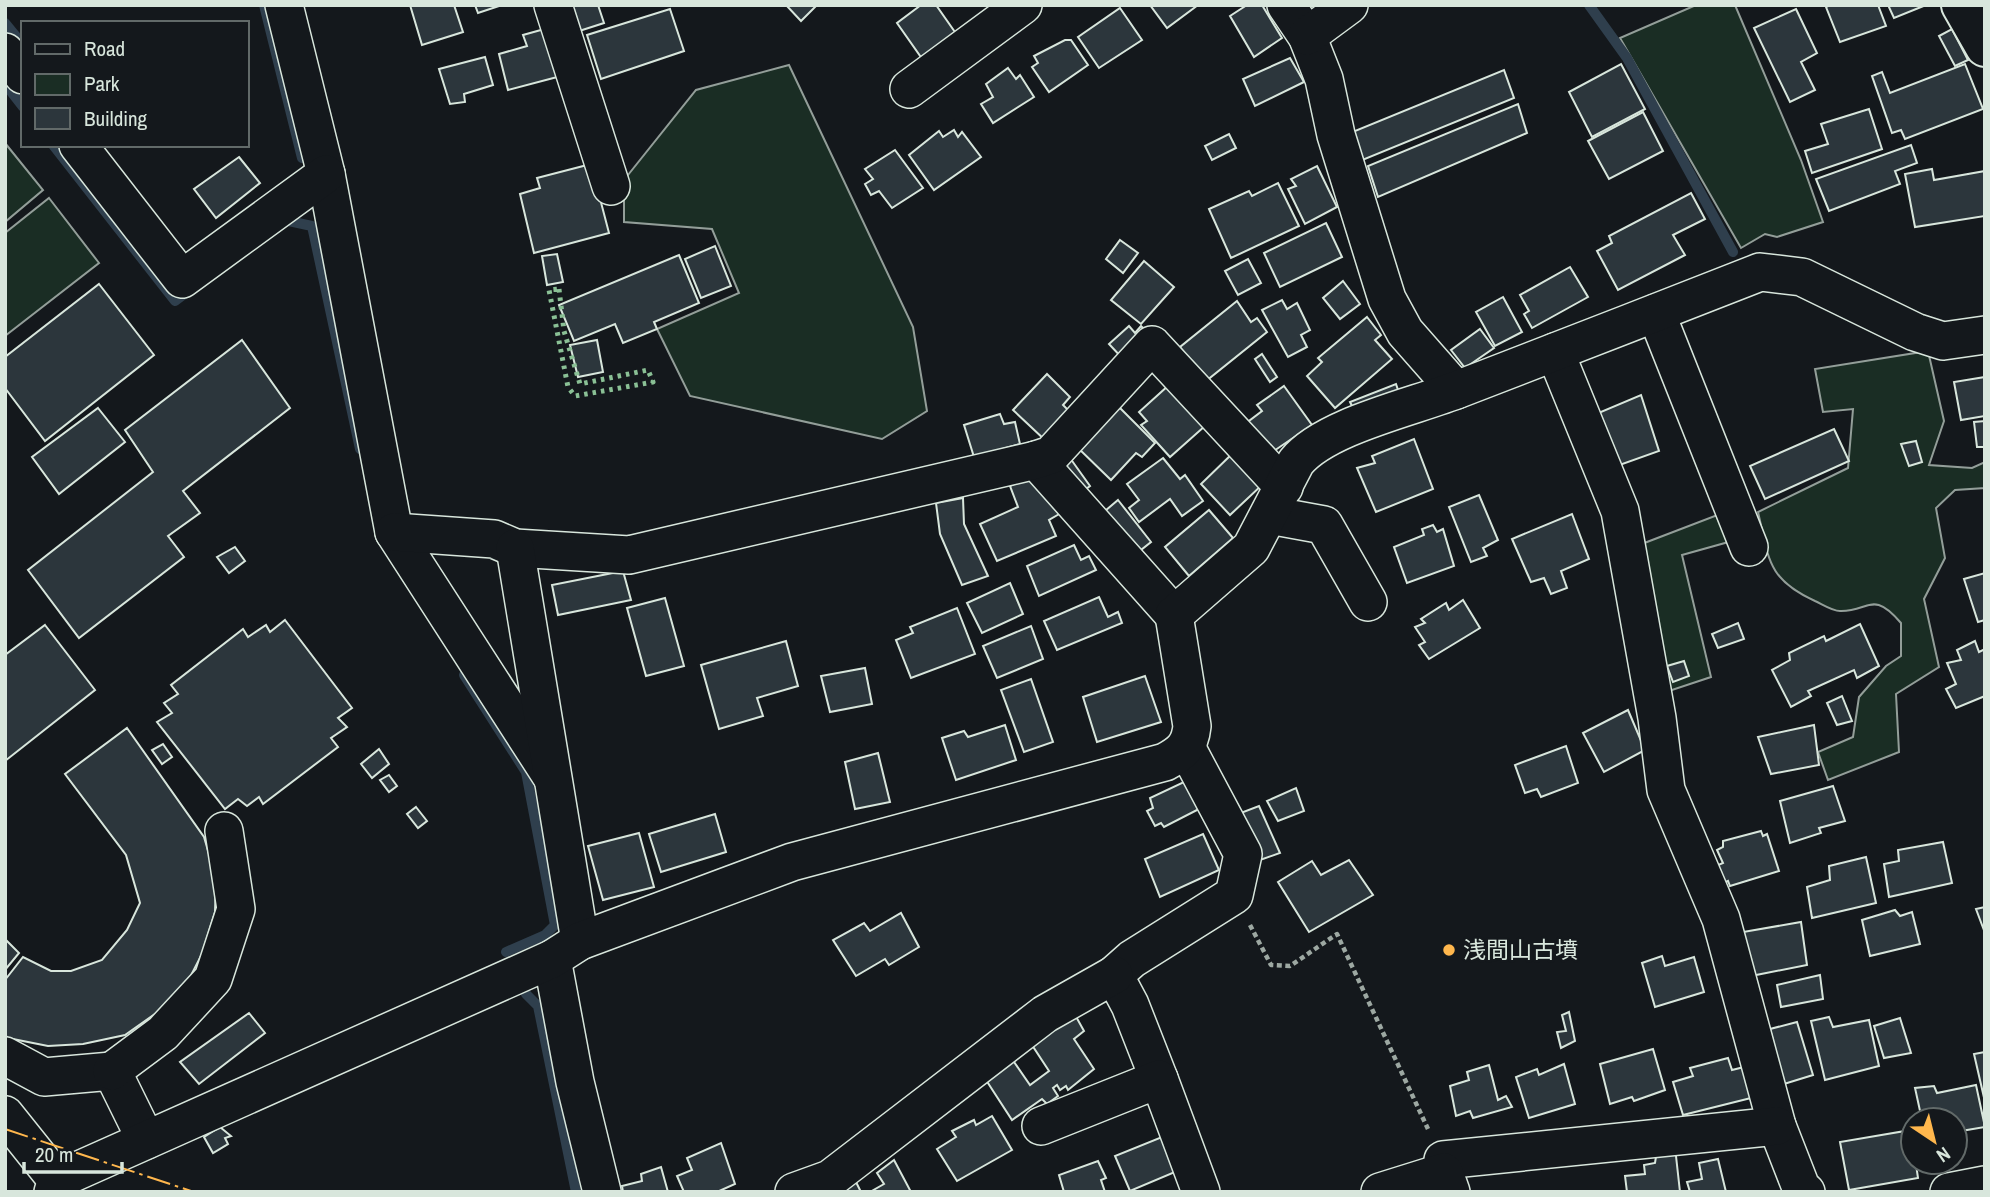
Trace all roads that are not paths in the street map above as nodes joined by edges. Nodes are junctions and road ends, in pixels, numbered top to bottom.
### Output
1 (284, 5) edge
2 (553, 5) edge
3 (1023, 5) edge
4 (1286, 5) edge
5 (1349, 5) edge
6 (1961, 5) edge
7 (1307, 36) junction
8 (1985, 47) edge
9 (5, 52) edge
10 (21, 72) edge
11 (909, 89) dead end
12 (80, 147) edge
13 (326, 174) junction
14 (611, 186) dead end
15 (1656, 313) junction
16 (1985, 335) edge
17 (1555, 352) junction
18 (1456, 390) junction
19 (1036, 460) junction
20 (1276, 501) junction
21 (394, 532) junction
22 (1749, 547) dead end
23 (515, 548) junction
24 (1368, 602) dead end
25 (1174, 615) junction
26 (1186, 747) junction
27 (552, 777) junction
28 (224, 831) dead end
29 (566, 950) junction
30 (1114, 975) junction
31 (5, 1056) edge
32 (112, 1071) junction
33 (1158, 1079) junction
34 (5, 1115) edge
35 (1041, 1126) dead end
36 (1777, 1126) junction
37 (146, 1140) junction
38 (1447, 1176) edge
39 (1985, 1185) edge
40 (55, 1186) edge
41 (602, 1192) edge
42 (794, 1192) edge
43 (1201, 1192) edge
44 (1380, 1192) edge
45 (1806, 1192) edge
46 (1949, 1192) edge

1 - 13 street
2 - 14 street
3 - 11 street
4 - 7 street
5 - 7 street
6 - 8 main road
7 - 18 street
9 - 10 street
12 - 13 street
13 - 21 street
15 - 16 street
15 - 17 street
15 - 22 street
17 - 18 street
17 - 36 street
18 - 20 street
19 - 20 street
19 - 23 street
19 - 25 street
20 - 24 street
20 - 25 street
21 - 23 street
21 - 27 street
23 - 27 street
25 - 26 street
26 - 29 street
26 - 30 street
27 - 29 street
28 - 32 street
29 - 37 street
29 - 41 street
30 - 33 street
30 - 42 street
31 - 32 street
32 - 37 street
33 - 35 street
33 - 43 street
34 - 40 street
36 - 38 street
36 - 45 street
37 - 40 street
38 - 44 street
39 - 46 street

